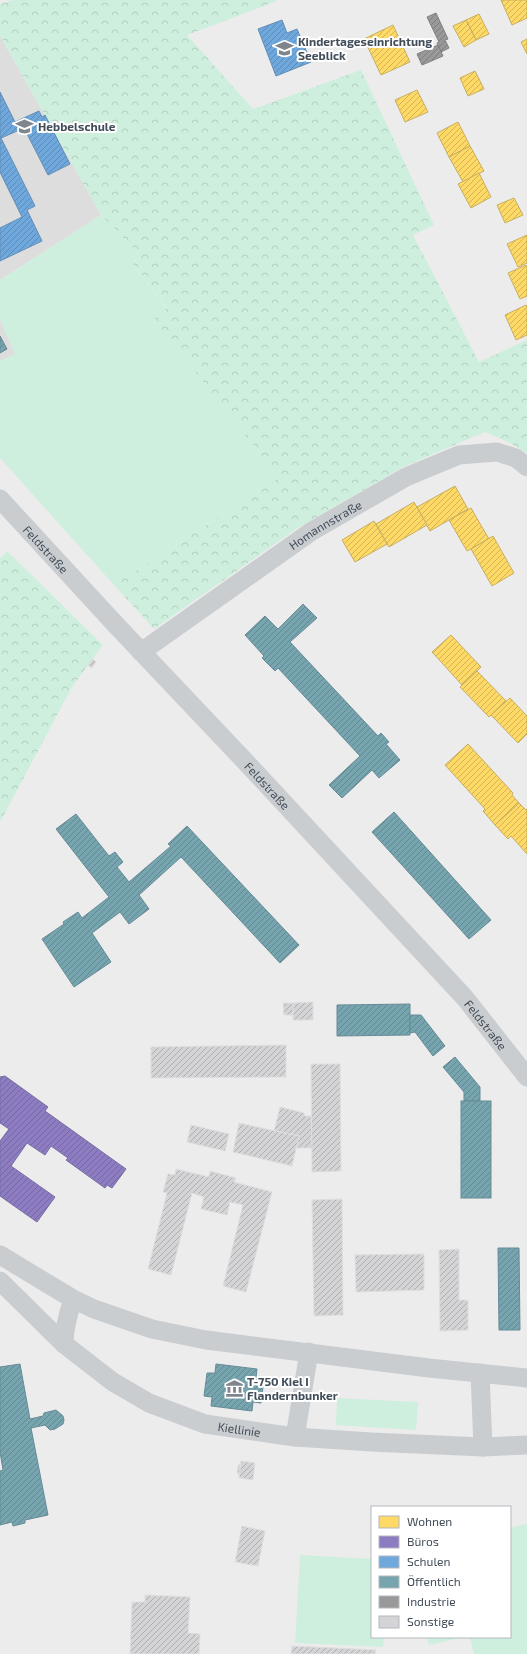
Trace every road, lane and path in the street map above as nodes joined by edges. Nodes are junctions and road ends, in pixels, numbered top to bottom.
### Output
1 (527, 467) edge
2 (0, 499) edge
3 (141, 652) junction
4 (527, 1077) edge
5 (0, 1255) edge
6 (0, 1281) edge
7 (73, 1300) junction
8 (64, 1344) junction
9 (309, 1352) junction
10 (480, 1373) junction
11 (527, 1378) edge
12 (295, 1437) junction
13 (527, 1445) edge
14 (483, 1447) junction

1 - 3 street, Homannstraße
2 - 3 street, Feldstraße
3 - 4 street, Feldstraße
5 - 7 street
6 - 8 street, Kiellinie
7 - 8 street
7 - 9 street
8 - 12 street, Kiellinie
9 - 10 street
9 - 12 street
10 - 11 street
10 - 14 street
12 - 14 street, Kiellinie
13 - 14 street, Kiellinie

